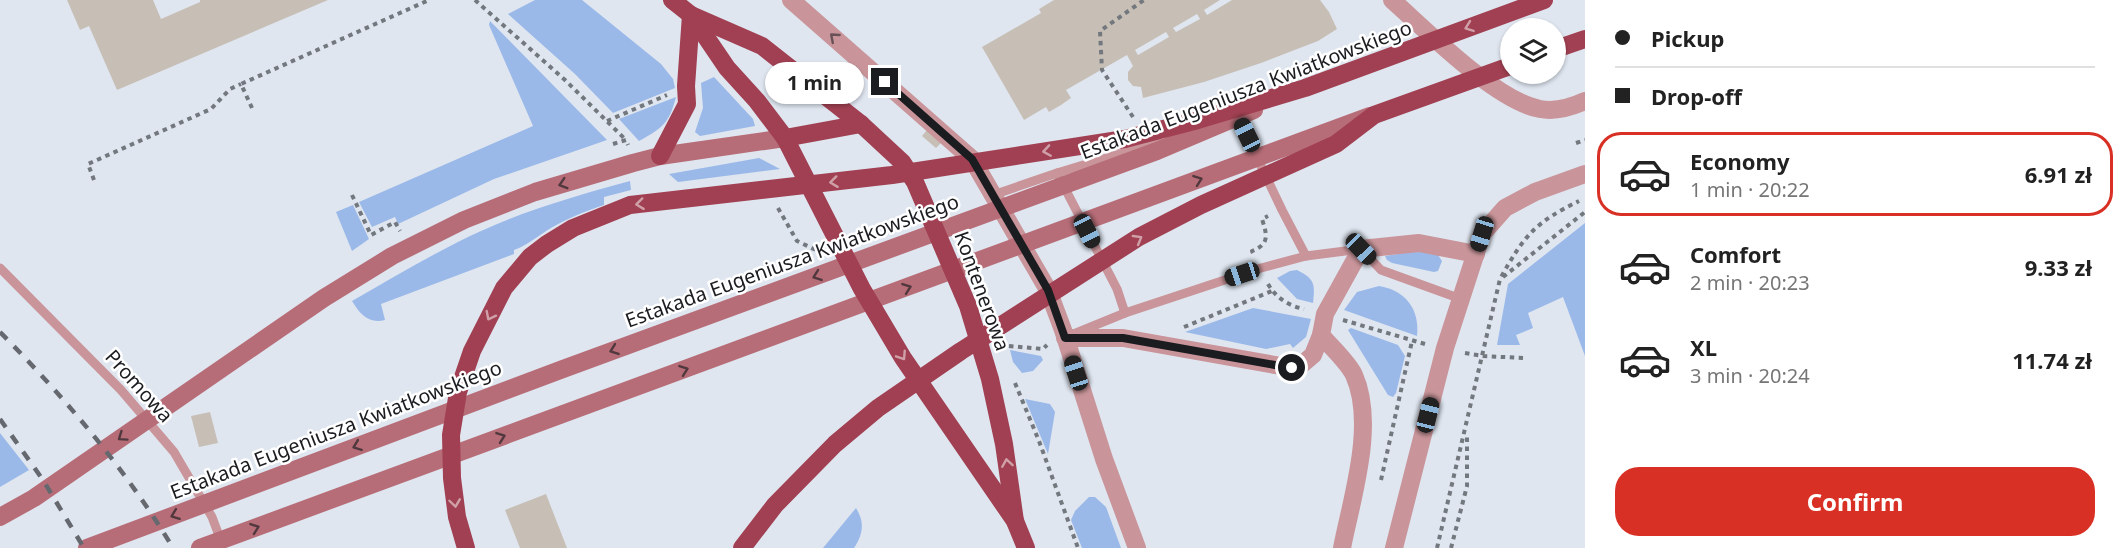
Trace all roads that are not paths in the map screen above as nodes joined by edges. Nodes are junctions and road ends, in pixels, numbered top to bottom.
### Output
1 (672, 0) edge
2 (791, 0) edge
3 (1392, 0) edge
4 (1544, 0) edge
5 (691, 15) junction
6 (1585, 39) edge
7 (1566, 46) edge
8 (1500, 70) edge
9 (1305, 88) junction
10 (1585, 101) edge
11 (1374, 115) junction
12 (861, 124) junction
13 (785, 138) junction
14 (660, 156) junction
15 (1057, 172) junction
16 (1585, 174) edge
17 (993, 195) junction
18 (1361, 249) junction
19 (1476, 254) junction
20 (1306, 256) junction
21 (0, 268) edge
22 (1461, 298) junction
23 (1125, 313) junction
24 (1321, 335) junction
25 (1065, 338) junction
26 (0, 517) edge
27 (1016, 521) junction
28 (87, 548) edge
29 (200, 548) edge
30 (224, 548) edge
31 (466, 548) edge
32 (742, 548) edge
33 (1026, 548) edge
34 (1137, 548) edge
35 (1341, 548) edge
36 (1394, 548) edge

1 - 5 highway, Kontenerowa
17 -> 2 street
3 - 10 street
4 -> 9 highway, Estakada Eugeniusza Kwiatkowskiego
5 - 12 highway, Kontenerowa
5 - 13 highway, Kontenerowa
5 - 14 highway
6 - 7 highway
8 - 11 highway
9 -> 28 main road, Estakada Eugeniusza Kwiatkowskiego
9 -> 31 highway
29 -> 11 main road
32 -> 11 highway
12 - 13 highway
27 -> 12 highway, Kontenerowa
13 - 14 main road
13 -> 27 highway, Kontenerowa
14 -> 26 main road
15 - 17 lane
15 - 20 lane
15 - 23 lane
16 - 19 street
17 - 25 street
18 - 19 street
18 - 20 lane
18 - 22 lane
18 - 24 street
19 - 22 street
20 - 23 lane
21 - 30 lane, Promowa
22 - 36 street
23 - 25 lane
24 - 25 street
24 - 35 street
25 - 34 street
27 - 33 highway, Kontenerowa

